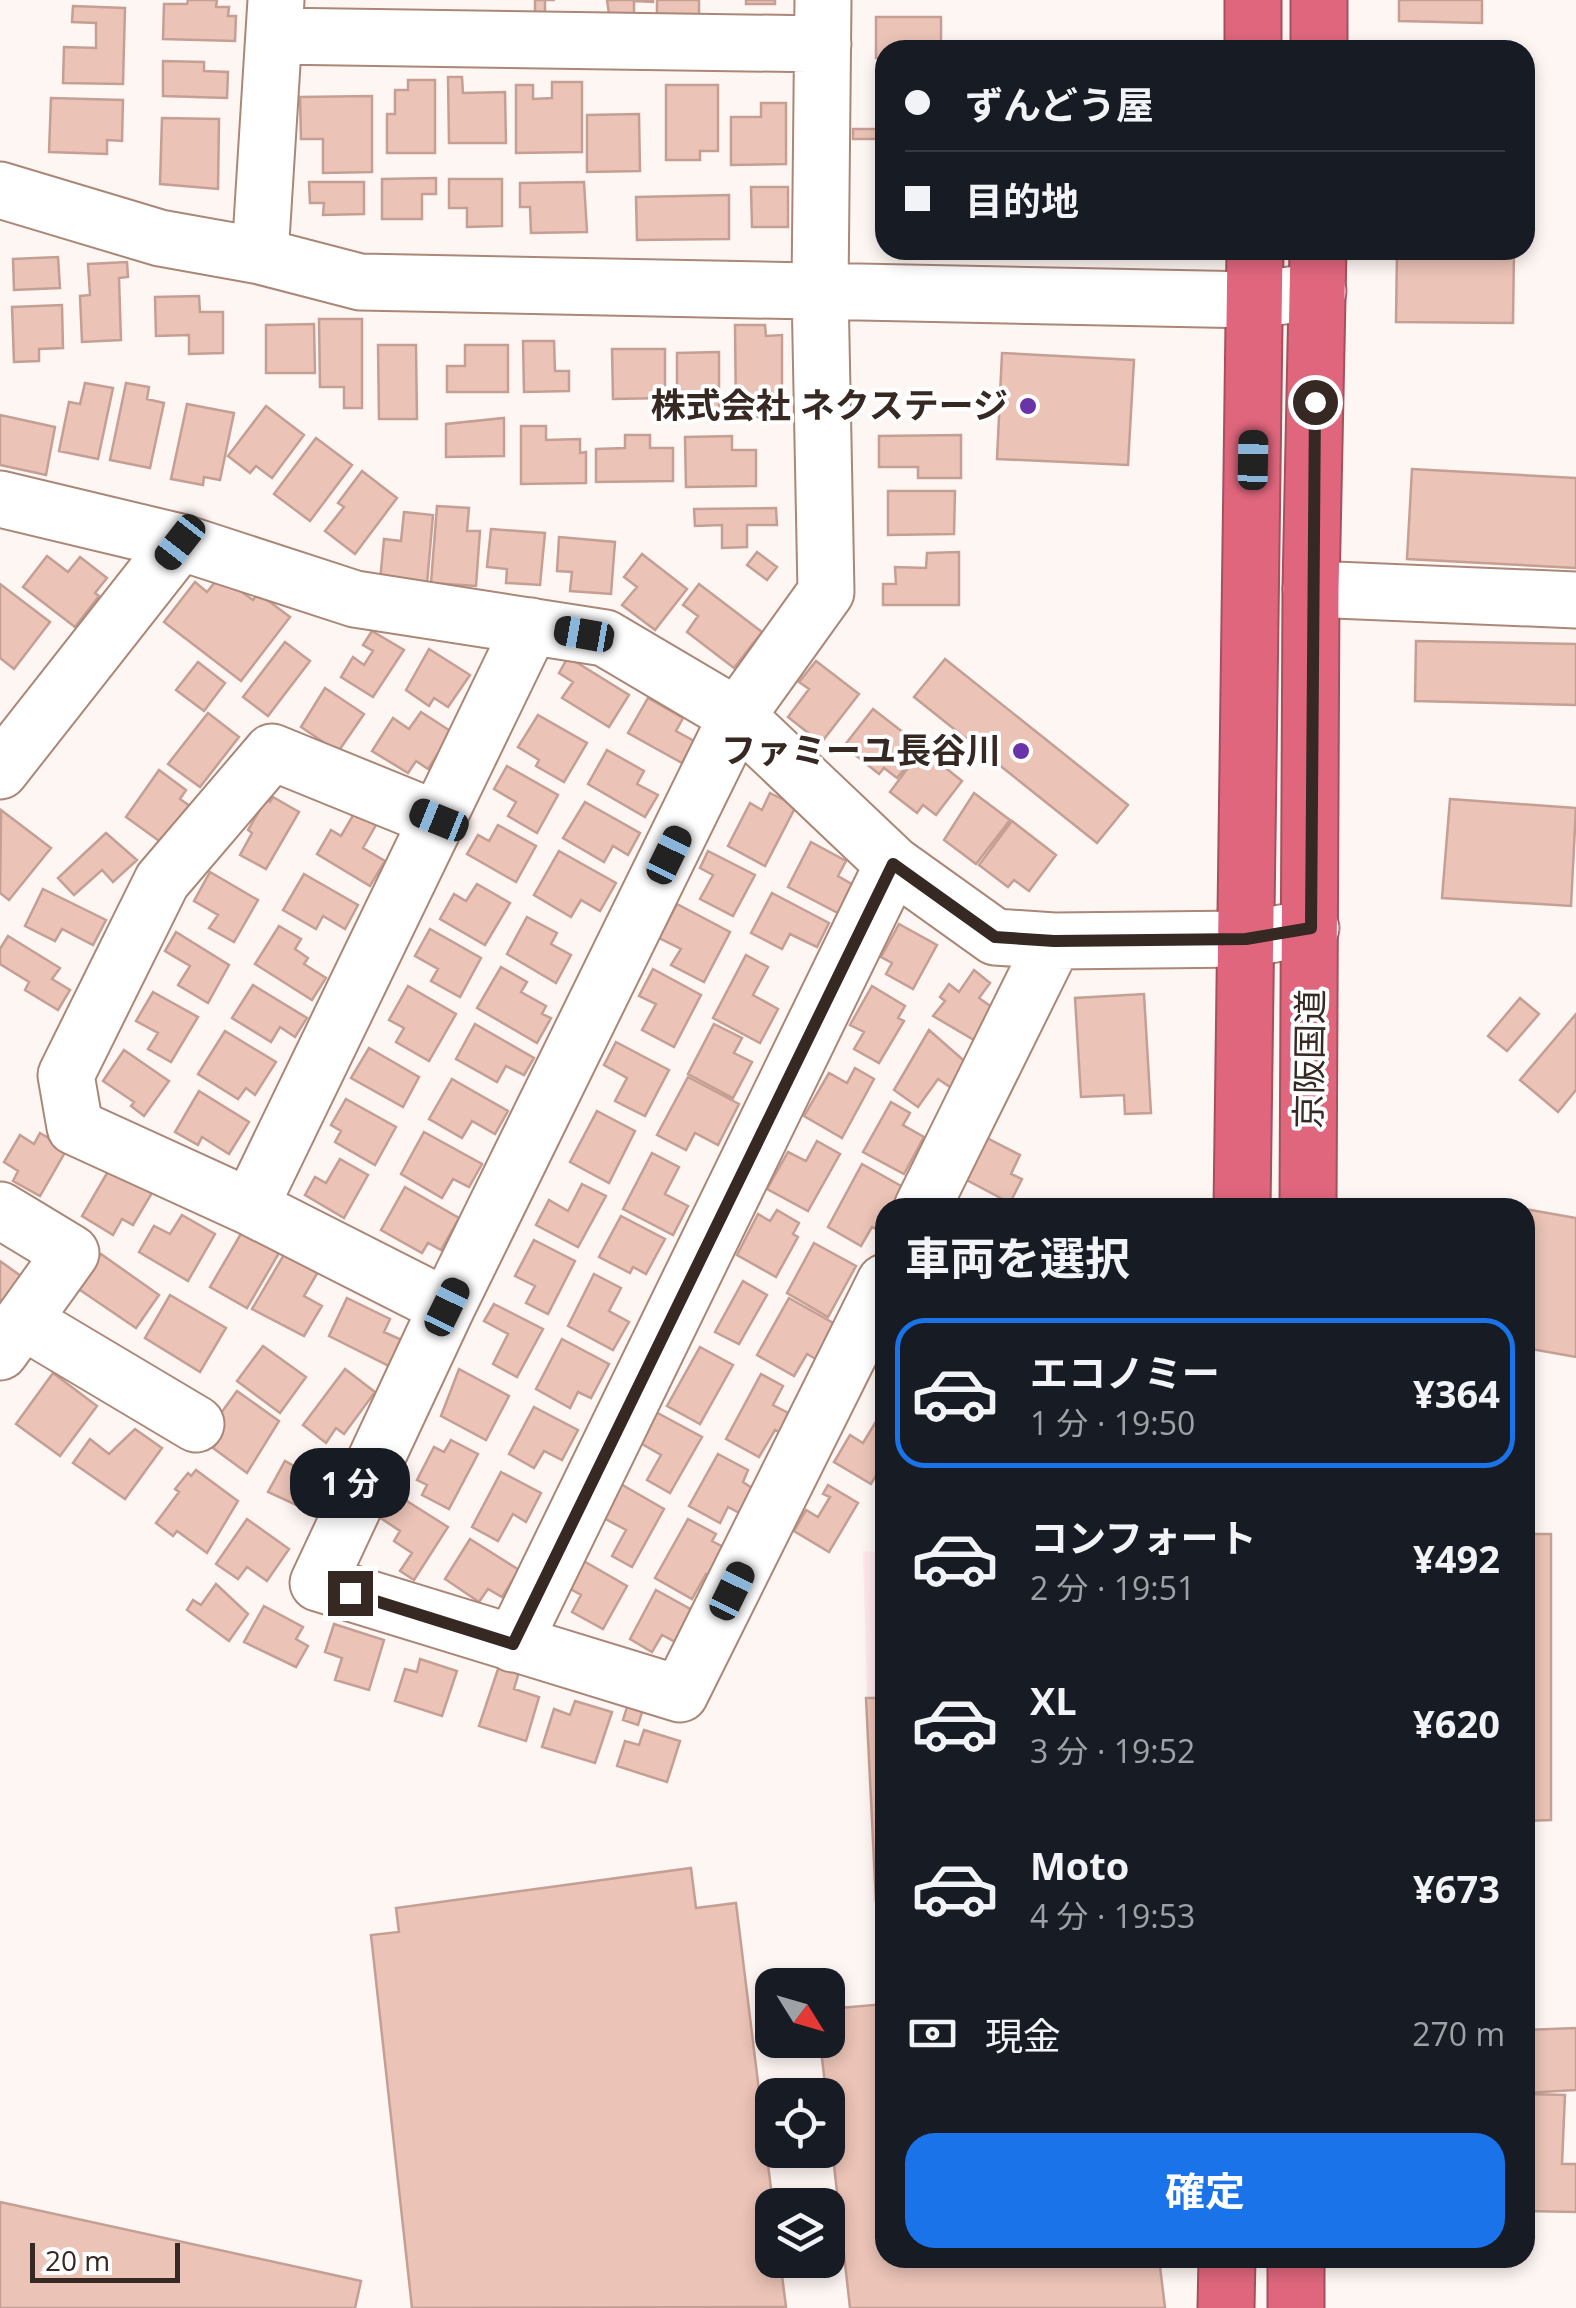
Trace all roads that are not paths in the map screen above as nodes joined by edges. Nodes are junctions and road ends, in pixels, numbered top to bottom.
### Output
1 (1253, 0) edge
2 (1319, 0) edge
3 (276, 18) edge
4 (823, 22) edge
5 (1254, 40) edge
6 (1319, 40) edge
7 (0, 190) edge
8 (260, 256) junction
9 (1318, 270) edge
10 (1255, 275) edge
11 (820, 289) junction
12 (0, 499) edge
13 (180, 542) junction
14 (1310, 588) junction
15 (1576, 600) edge
16 (532, 626) junction
17 (737, 716) junction
18 (0, 771) edge
19 (439, 820) junction
20 (893, 864) junction
21 (1311, 928) junction
22 (1246, 939) junction
23 (1054, 941) junction
24 (927, 1198) edge
25 (1242, 1198) edge
26 (1308, 1198) edge
27 (250, 1207) junction
28 (0, 1210) edge
29 (875, 1302) edge
30 (447, 1307) junction
31 (11, 1337) edge
32 (196, 1424) dead end
33 (513, 1644) junction
34 (1227, 2268) edge
35 (1296, 2268) edge
36 (1226, 2308) edge
37 (1296, 2308) edge

1 - 5 highway
2 - 6 highway
3 - 4 street
3 - 8 street
4 - 11 street
7 - 8 street
8 - 11 street
9 - 10 street
9 - 14 highway, 京阪国道
10 - 11 street
10 - 22 highway, 京阪国道
11 - 17 street
12 - 13 street
13 - 16 street
13 - 18 street
14 - 15 street
14 - 21 highway, 京阪国道
16 - 17 street
16 - 19 street
17 - 20 street
17 - 30 street
19 - 27 street
19 - 27 street
20 - 23 street
20 - 33 street
21 - 22 street
21 - 26 highway, 京阪国道
22 - 23 street
22 - 25 highway, 京阪国道
23 - 24 street
27 - 30 street
28 - 31 street
29 - 33 street
30 - 33 street
31 - 32 street
34 - 36 highway
35 - 37 highway

